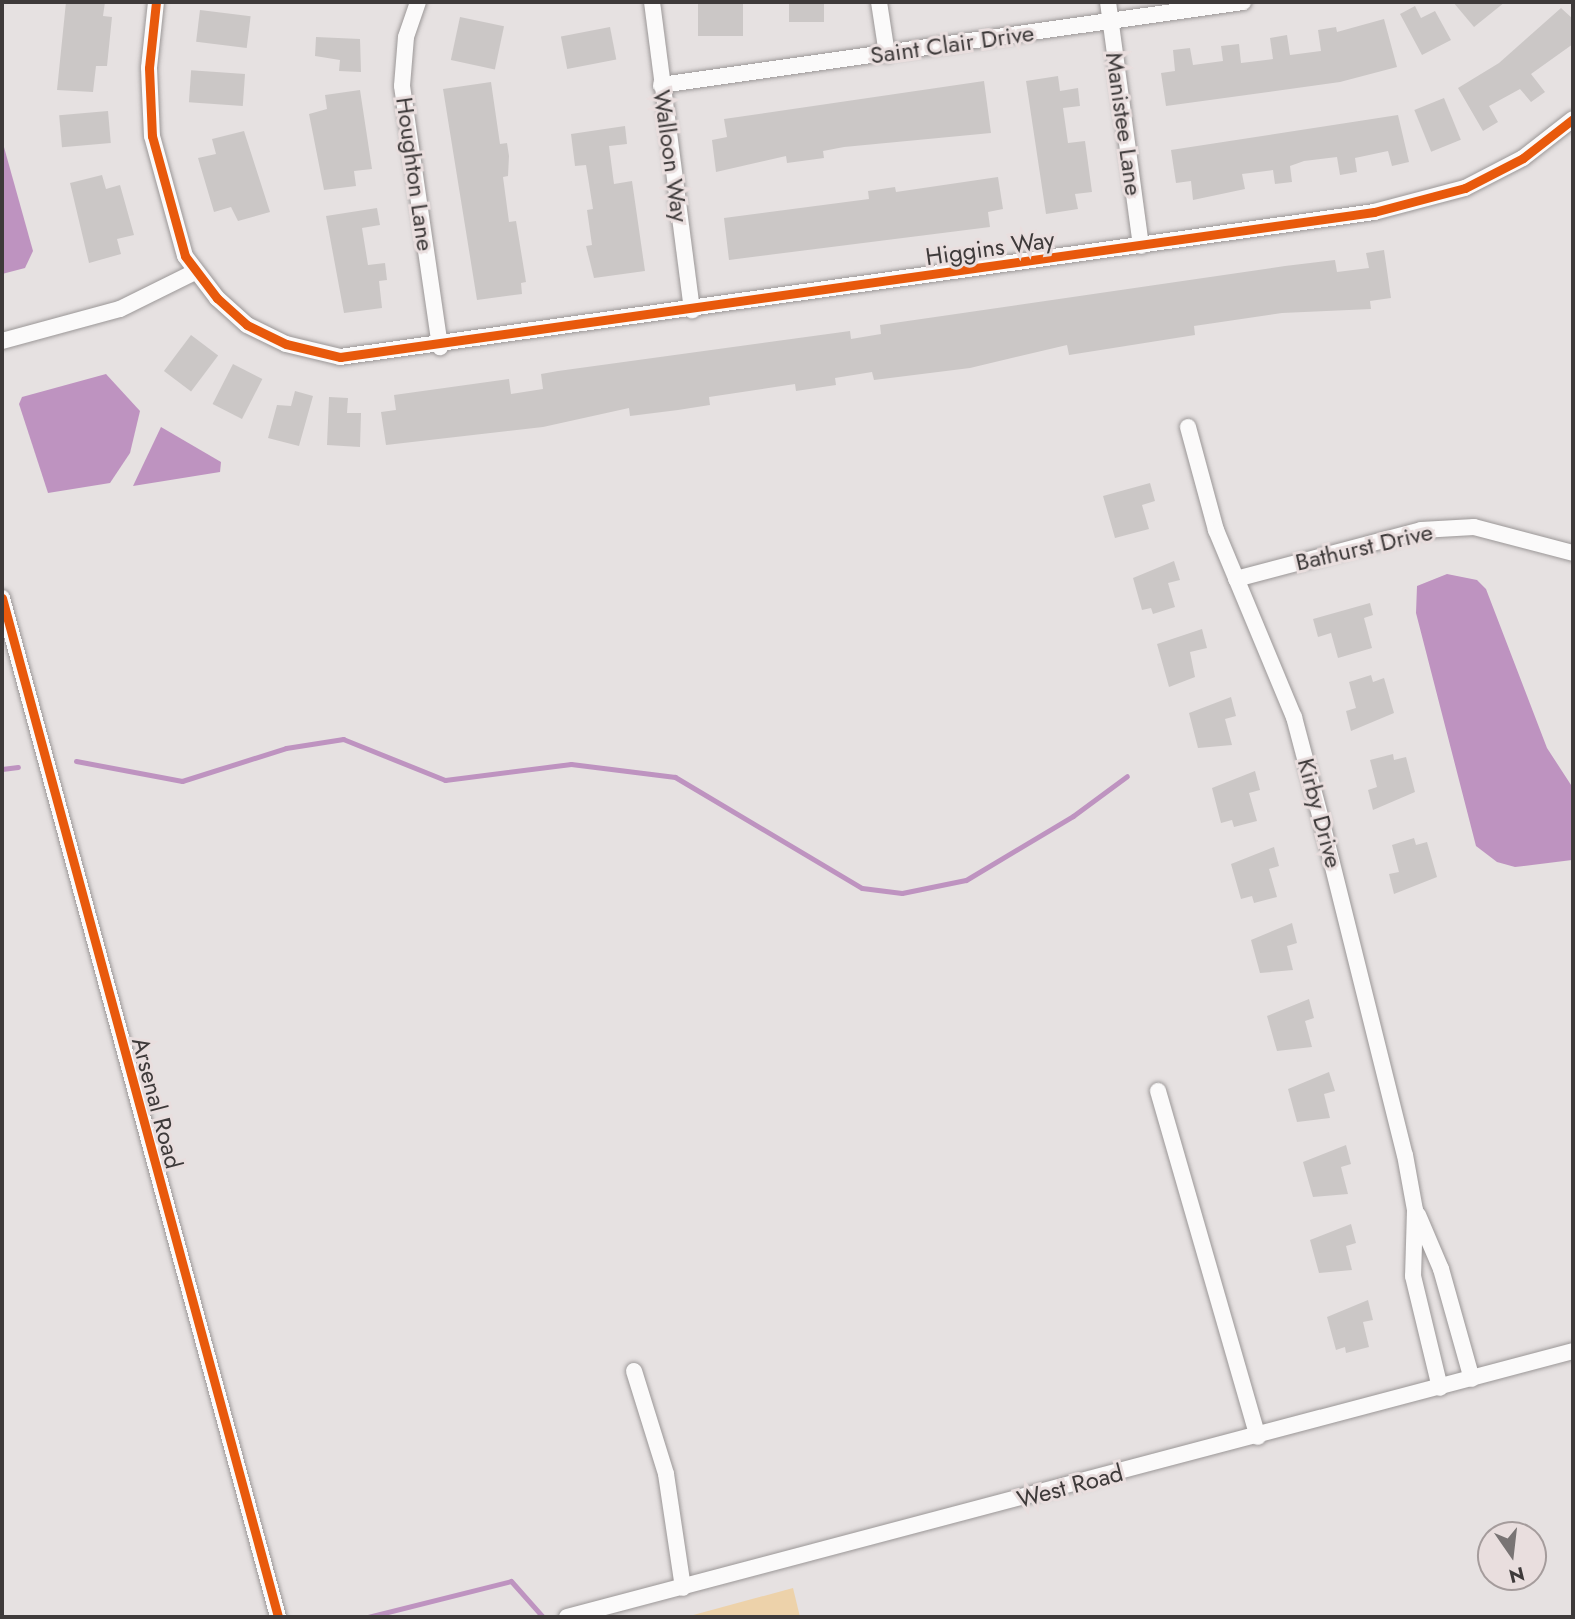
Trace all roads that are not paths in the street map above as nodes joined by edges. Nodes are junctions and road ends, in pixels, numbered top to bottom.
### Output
1 (156, 2) edge
2 (418, 2) edge
3 (652, 2) edge
4 (880, 2) edge
5 (1108, 2) edge
6 (1243, 2) edge
7 (1110, 21) junction
8 (887, 54) junction
9 (661, 85) junction
10 (1573, 119) edge
11 (1142, 246) junction
12 (195, 272) junction
13 (692, 310) junction
14 (2, 341) edge
15 (440, 346) junction
16 (1188, 427) dead end
17 (1573, 553) edge
18 (1236, 579) junction
19 (2, 598) edge
20 (1158, 1091) dead end
21 (1415, 1210) junction
22 (1573, 1351) edge
23 (634, 1371) dead end
24 (1472, 1379) junction
25 (1440, 1388) junction
26 (1258, 1437) junction
27 (683, 1588) junction
28 (278, 1617) edge
29 (566, 1617) edge

1 - 12 street, Higgins Way
2 - 15 street, Houghton Lane
3 - 9 street, Walloon Way
4 - 8 street
5 - 7 street, Manistee Lane
6 - 7 street, Saint Clair Drive
7 - 8 street, Saint Clair Drive
7 - 11 street, Manistee Lane
8 - 9 street, Saint Clair Drive
9 - 13 street, Walloon Way
10 - 11 street, Higgins Way
11 - 13 street, Higgins Way
12 - 14 street
12 - 15 street, Higgins Way
13 - 15 street, Higgins Way
16 - 18 street, Kirby Drive
17 - 18 street, Bathurst Drive
18 - 21 street, Kirby Drive
19 - 28 street, Arsenal Road
20 - 26 street
21 - 24 street, Kirby Drive
21 - 25 street, Kirby Drive
22 - 24 street, West Road
23 - 27 street
24 - 25 street, West Road
25 - 26 street, West Road
26 - 27 street, West Road
27 - 29 street, West Road

